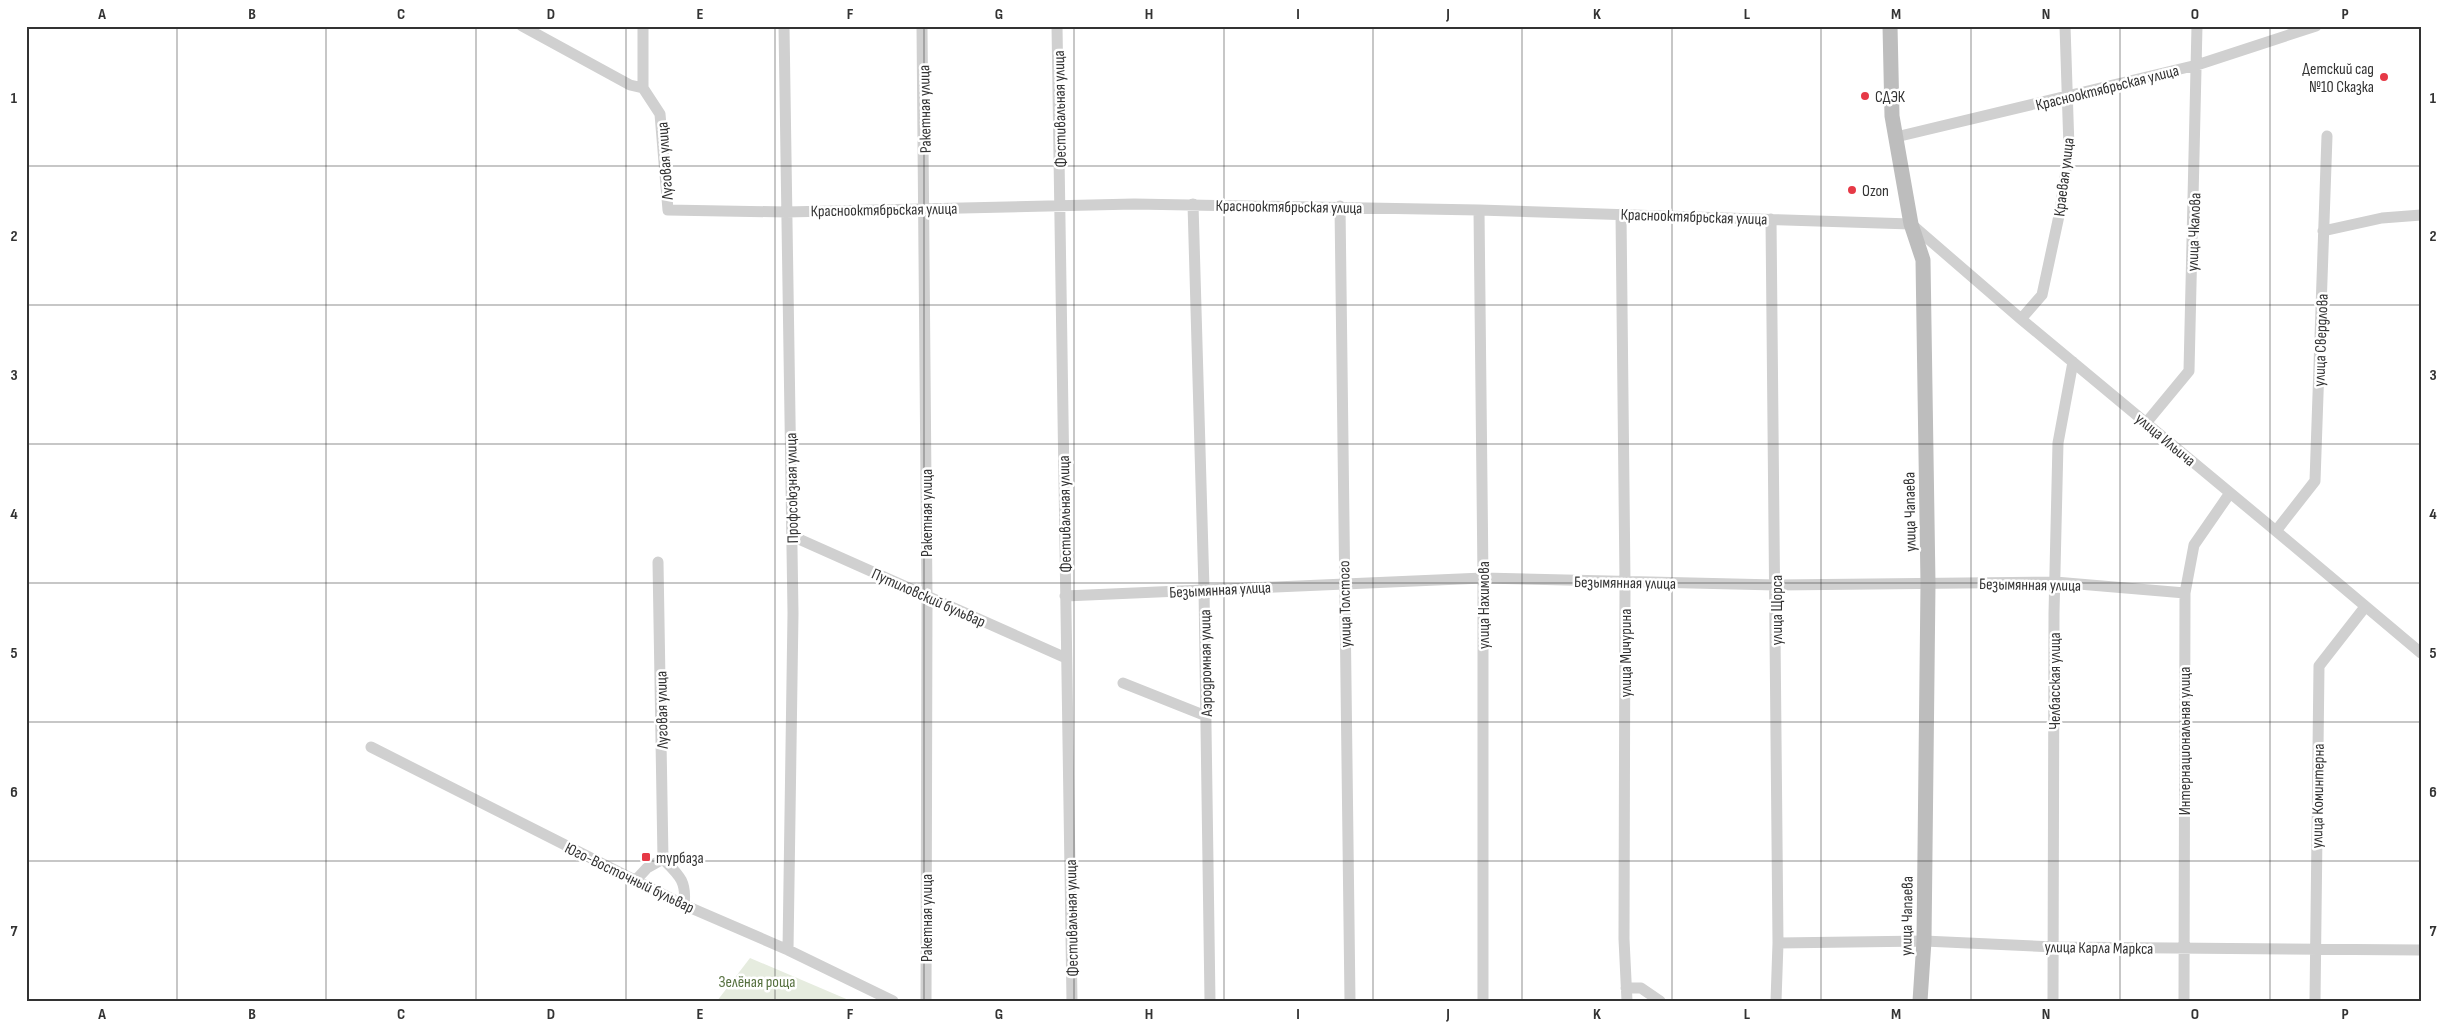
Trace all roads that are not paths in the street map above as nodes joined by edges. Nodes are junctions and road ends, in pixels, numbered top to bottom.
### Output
1 (522, 26) edge
2 (643, 26) edge
3 (784, 26) edge
4 (922, 26) edge
5 (1057, 26) edge
6 (1890, 26) edge
7 (2065, 26) edge
8 (2197, 26) edge
9 (2316, 26) edge
10 (2198, 65) junction
11 (644, 88) junction
12 (2069, 97) junction
13 (2327, 136) dead end
14 (1896, 137) junction
15 (1193, 204) junction
16 (1060, 206) junction
17 (1340, 206) junction
18 (925, 208) junction
19 (668, 210) joint
20 (1479, 210) junction
21 (786, 212) junction
22 (1621, 214) junction
23 (2421, 215) edge
24 (1771, 219) junction
25 (1911, 224) junction
26 (2323, 231) junction
27 (2021, 319) junction
28 (2073, 362) junction
29 (2146, 423) junction
30 (2230, 493) junction
31 (2276, 530) junction
32 (792, 536) junction
33 (658, 562) dead end
34 (1483, 578) junction
35 (1626, 582) junction
36 (2055, 582) junction
37 (1343, 583) junction
38 (1928, 584) junction
39 (1776, 585) junction
40 (1204, 589) junction
41 (2185, 593) junction
42 (1065, 596) junction
43 (926, 597) junction
44 (2365, 607) junction
45 (2421, 653) edge
46 (1066, 658) junction
47 (1123, 683) dead end
48 (1206, 716) junction
49 (371, 747) dead end
50 (663, 859) junction
51 (635, 881) junction
52 (684, 905) junction
53 (1924, 941) junction
54 (1778, 943) junction
55 (2055, 947) junction
56 (2183, 949) junction
57 (788, 950) junction
58 (2315, 950) junction
59 (2421, 950) edge
60 (1626, 988) junction
61 (893, 1001) edge
62 (926, 1001) edge
63 (1072, 1001) edge
64 (1210, 1001) edge
65 (1350, 1001) edge
66 (1483, 1001) edge
67 (1627, 1001) edge
68 (1660, 1001) edge
69 (1776, 1001) edge
70 (1920, 1001) edge
71 (2053, 1001) edge
72 (2184, 1001) edge
73 (2315, 1001) edge

1 - 11 street
2 - 11 street
3 - 21 street, Профсоюзная улица
4 - 18 street, Ракетная улица
5 - 16 street, Фестивальная улица
6 - 14 main road, улица Чапаева
7 - 12 street, Краевая улица
8 - 10 street, улица Чкалова
9 - 10 street, Краснооктябрьская улица
10 - 12 street, Краснооктябрьская улица
10 - 29 street, улица Чкалова
11 - 19 street, Луговая улица
12 - 14 street, Краснооктябрьская улица
12 - 27 street, Краевая улица
13 - 26 street, улица Свердлова
14 - 25 main road, улица Чапаева
15 - 16 street, Краснооктябрьская улица
15 - 17 street, Краснооктябрьская улица
15 - 40 street, Аэродромная улица
16 - 18 street, Краснооктябрьская улица
16 - 42 street, Фестивальная улица
17 - 20 street, Краснооктябрьская улица
17 - 37 street, улица Толстого
18 - 21 street, Краснооктябрьская улица
18 - 43 street, Ракетная улица
19 - 21 street, Краснооктябрьская улица
20 - 22 street, Краснооктябрьская улица
20 - 34 street, улица Нахимова
21 - 32 street, Профсоюзная улица
22 - 24 street, Краснооктябрьская улица
22 - 35 street, улица Мичурина
23 - 26 street
24 - 25 street, Краснооктябрьская улица
24 - 39 street, улица Щорса
25 - 27 street, улица Ильича
25 - 38 main road, улица Чапаева
26 - 31 street, улица Свердлова
27 - 28 street, улица Ильича
28 - 29 street, улица Ильича
28 - 36 street, Челбасская улица
29 - 30 street, улица Ильича
30 - 31 street, улица Ильича
30 - 41 street, Интернациональная улица
31 - 44 street, улица Ильича
32 - 43 street, Путиловский бульвар
32 - 57 street, Профсоюзная улица
33 - 50 street, Луговая улица
34 - 35 street, Безымянная улица
34 - 37 street, Безымянная улица
34 - 66 street, улица Нахимова
35 - 39 street, Безымянная улица
35 - 60 street, улица Мичурина
36 - 38 street, Безымянная улица
36 - 41 street, Безымянная улица
36 - 55 street, Челбасская улица
37 - 40 street, Безымянная улица
37 - 65 street, улица Толстого
38 - 39 street, Безымянная улица
38 - 53 main road, улица Чапаева
39 - 54 street, улица Щорса
40 - 42 street, Безымянная улица
40 - 48 street, Аэродромная улица
41 - 56 street, Интернациональная улица
42 - 46 street, Фестивальная улица
43 - 46 street, Путиловский бульвар
43 - 62 street, Ракетная улица
44 - 45 street, улица Ильича
44 - 58 street, улица Коминтерна
46 - 63 street, Фестивальная улица
47 - 48 street
48 - 64 street, Аэродромная улица
49 - 51 street, Юго-Восточный бульвар
50 - 51 street
50 - 52 street
51 - 52 street, Юго-Восточный бульвар
52 - 57 street, Юго-Восточный бульвар
53 - 54 street, улица Карла Маркса
53 - 55 street, улица Карла Маркса
53 - 70 main road, улица Чапаева
54 - 69 street, улица Щорса
55 - 56 street, улица Карла Маркса
55 - 71 street, Челбасская улица
56 - 58 street, улица Карла Маркса
56 - 72 street, Интернациональная улица
57 - 61 street, Юго-Восточный бульвар
58 - 59 street, улица Карла Маркса
58 - 73 street, улица Коминтерна
60 - 67 street, улица Мичурина
60 - 68 street

